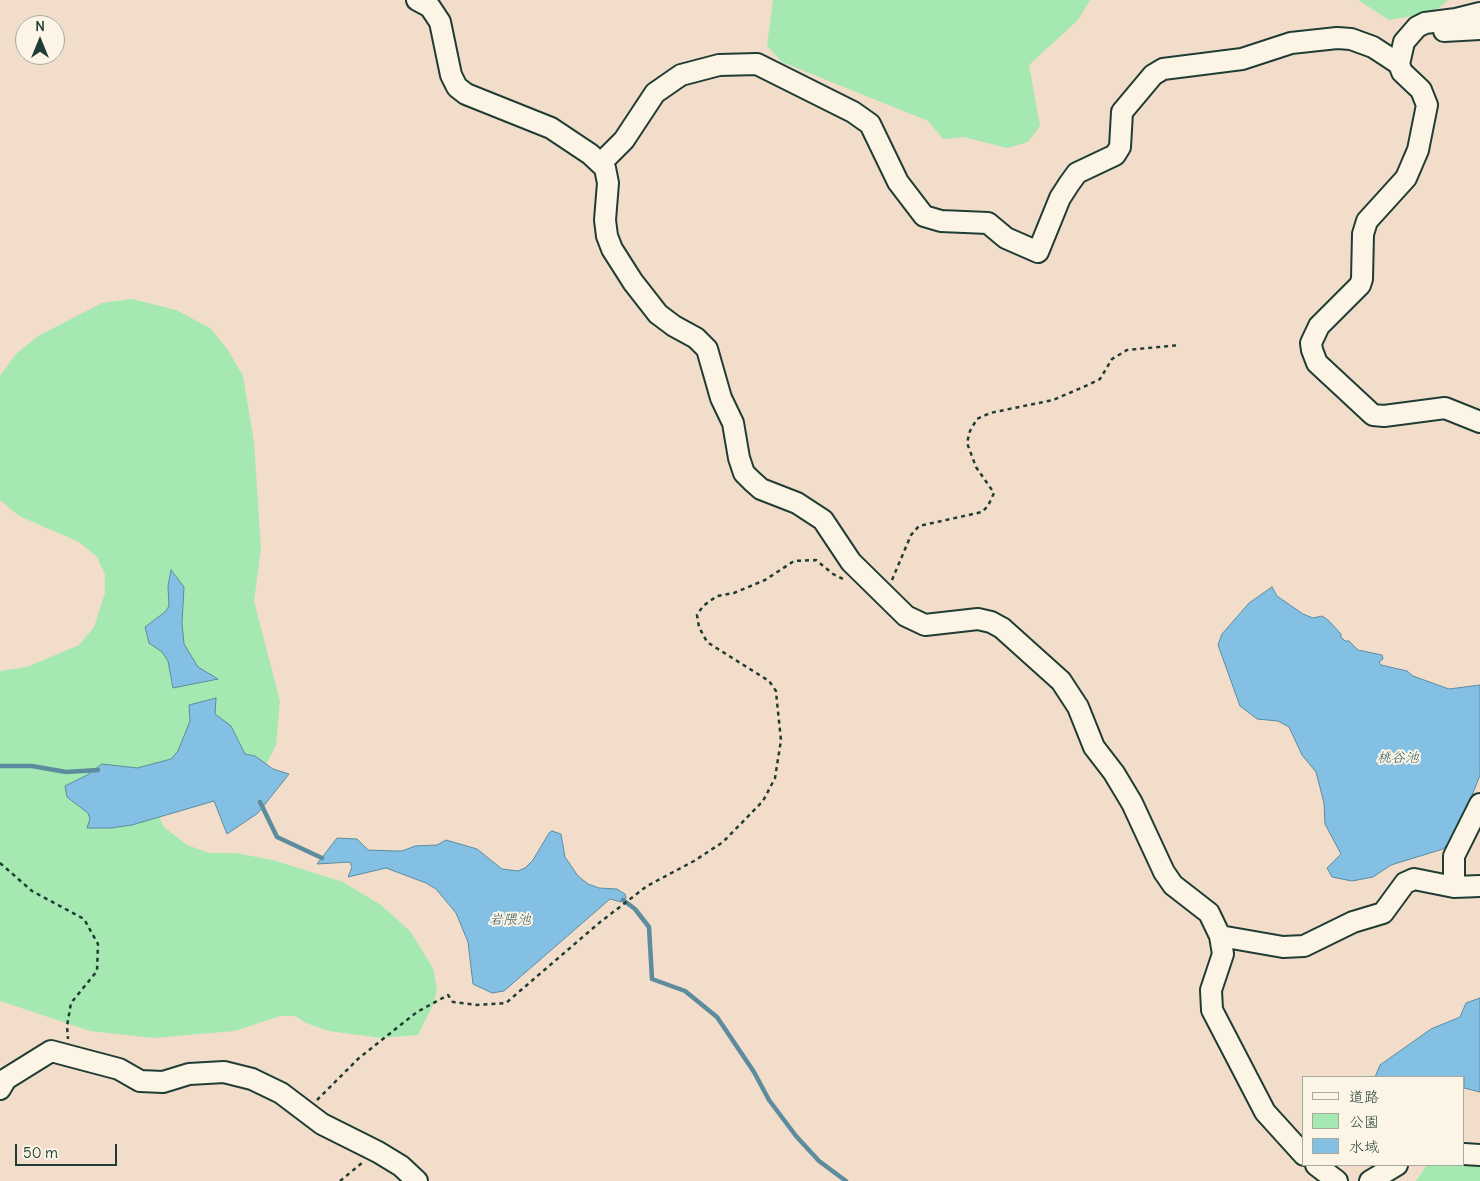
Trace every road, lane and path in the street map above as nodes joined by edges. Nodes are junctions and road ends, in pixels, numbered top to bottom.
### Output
1 (417, 0) edge
2 (1480, 13) edge
3 (1480, 29) edge
4 (1415, 30) junction
5 (1399, 64) junction
6 (601, 164) junction
7 (1180, 345) dead end
8 (1480, 422) edge
9 (847, 581) dead end
10 (883, 594) junction
11 (1480, 804) edge
12 (0, 863) edge
13 (1480, 886) edge
14 (1454, 887) junction
15 (1220, 936) junction
16 (71, 1058) junction
17 (0, 1089) edge
18 (305, 1111) junction
19 (378, 1152) junction
20 (1302, 1153) edge
21 (1465, 1154) edge
22 (1480, 1155) edge
23 (1317, 1166) edge
24 (1395, 1166) edge
25 (340, 1181) edge
26 (417, 1181) edge
27 (1337, 1181) edge
28 (1370, 1181) edge

1 - 6 street
2 - 4 street
3 - 4 street
4 - 5 street
5 - 6 street
5 - 8 street
6 - 10 street
7 - 10 path
9 - 18 path
10 - 15 street
11 - 14 street
12 - 16 path
13 - 14 street
14 - 15 street
15 - 20 street
16 - 17 street
16 - 18 street
18 - 19 street
19 - 25 path
19 - 26 street
21 - 22 street
23 - 27 street
24 - 28 street

